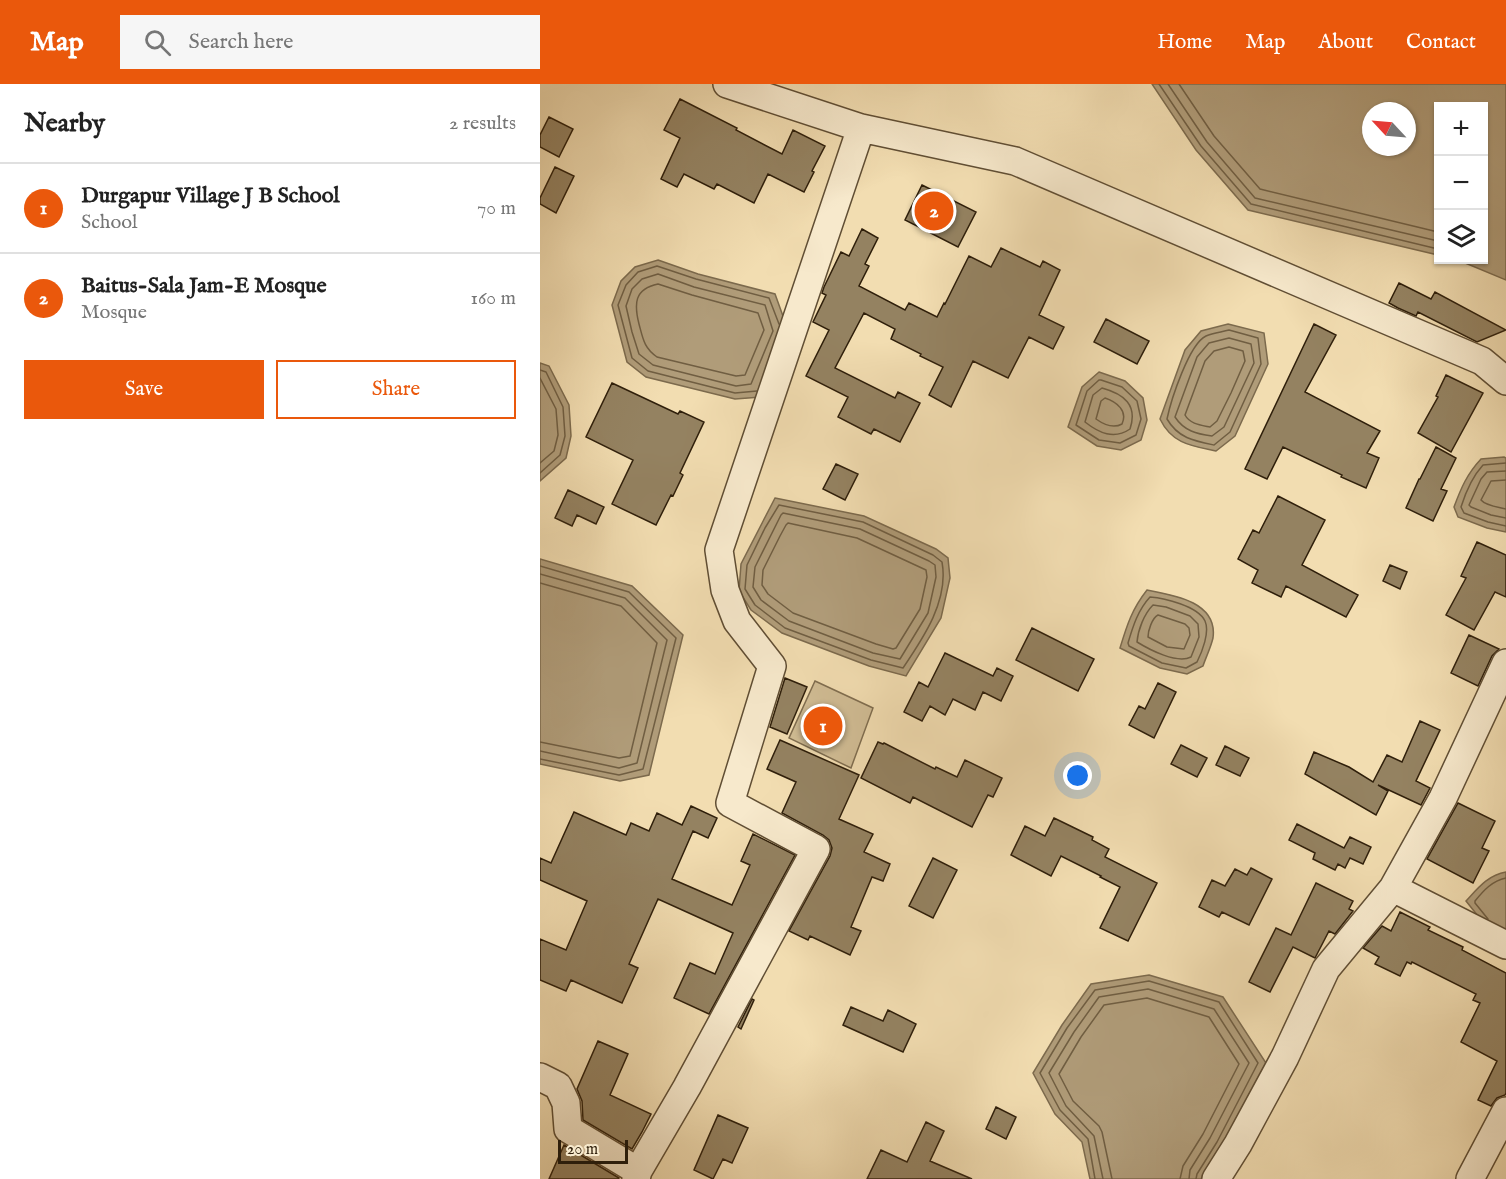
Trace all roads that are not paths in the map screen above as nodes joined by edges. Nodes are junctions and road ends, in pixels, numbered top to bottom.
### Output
1 (727, 84) edge
2 (861, 128) junction
3 (1506, 381) edge
4 (1506, 663) edge
5 (1393, 888) junction
6 (1506, 945) edge
7 (540, 1077) edge
8 (1506, 1112) edge
9 (637, 1175) edge
10 (1216, 1179) edge
11 (1470, 1179) edge

1 - 2 street
2 - 3 street
2 - 9 street
4 - 5 street
5 - 6 street
5 - 10 street
7 - 9 street
8 - 11 street

